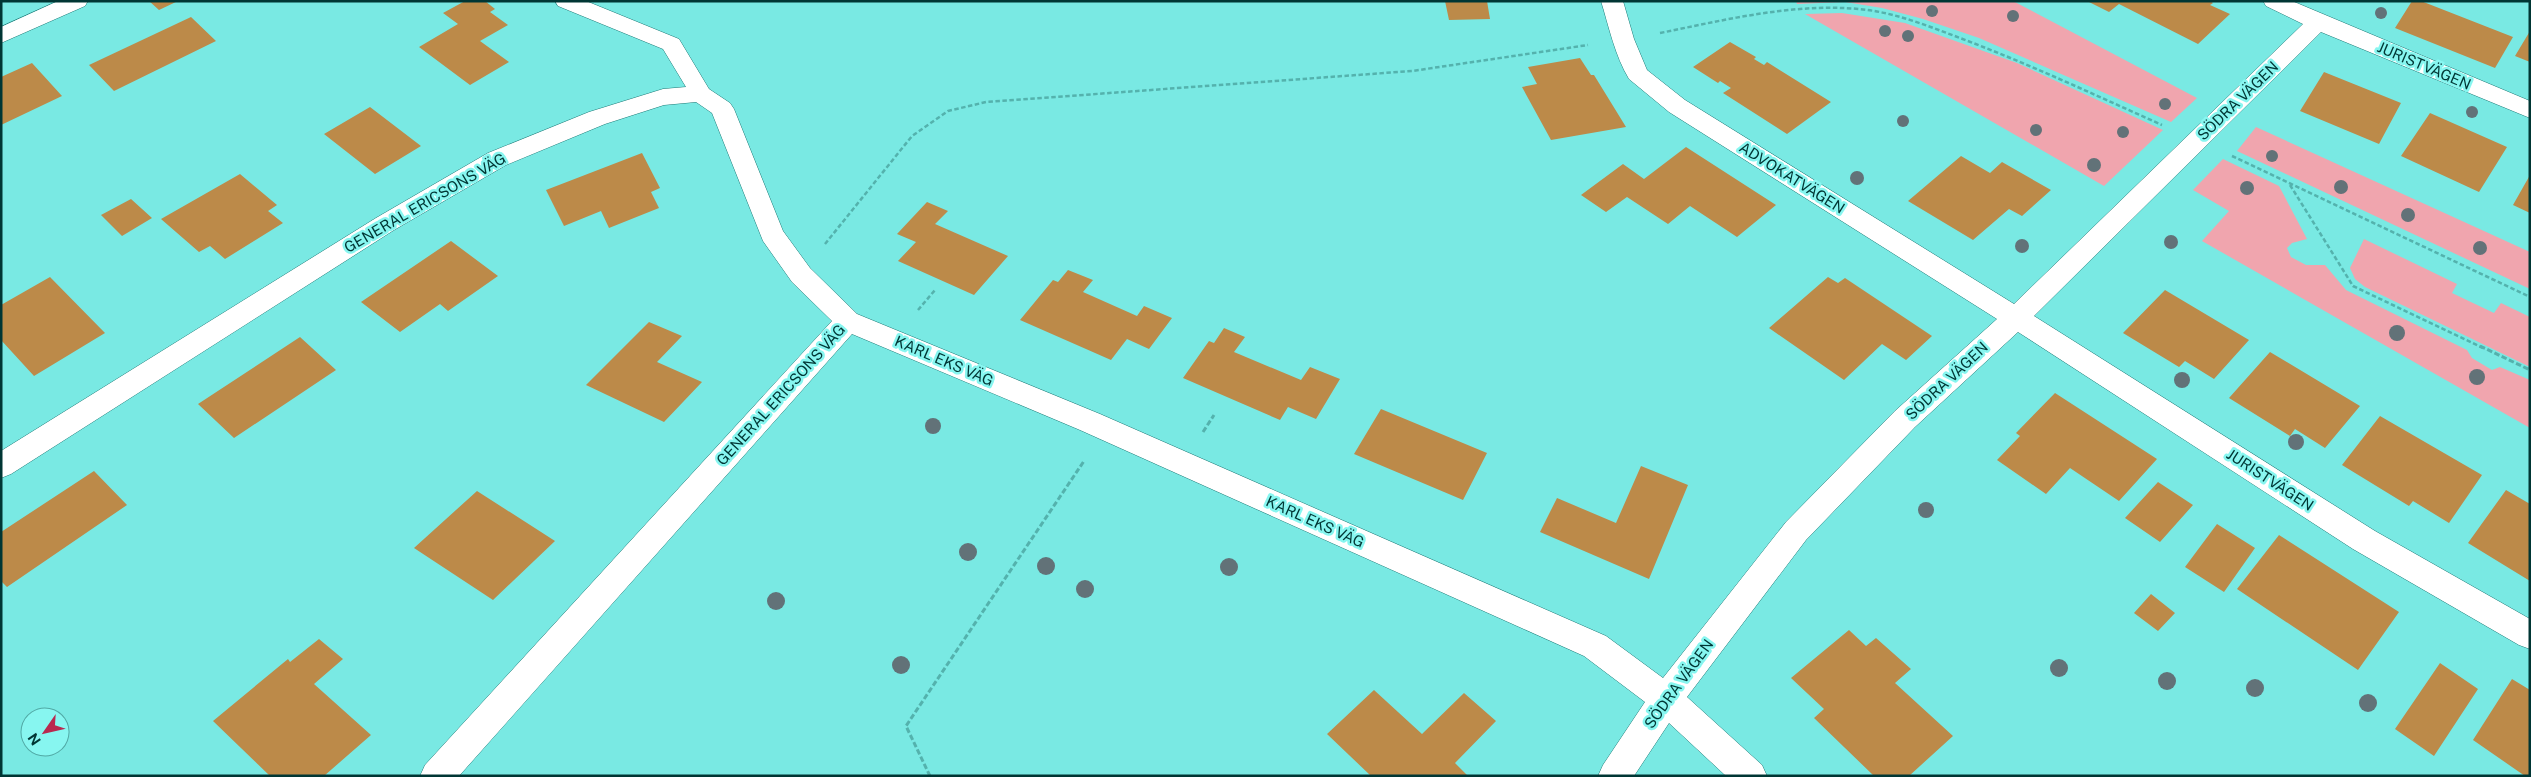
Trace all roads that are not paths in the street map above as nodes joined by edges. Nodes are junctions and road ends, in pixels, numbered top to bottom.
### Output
1 (77, 1) edge
2 (566, 1) edge
3 (1612, 1) edge
4 (2274, 1) edge
5 (2318, 22) junction
6 (1, 36) edge
7 (701, 94) junction
8 (2530, 110) edge
9 (2016, 318) junction
10 (848, 321) junction
11 (1, 466) edge
12 (2530, 635) edge
13 (1666, 699) junction
14 (437, 776) edge
15 (1615, 776) edge
16 (1750, 776) edge

1 - 6 street
2 - 7 street
3 - 9 street, ADVOKATVÄGEN
4 - 5 street
5 - 8 street, JURISTVÄGEN
5 - 9 street, SÖDRA VÄGEN
7 - 10 street, GENERAL ERICSONS VÄG
7 - 11 street, GENERAL ERICSONS VÄG
9 - 12 street, JURISTVÄGEN
9 - 13 street, SÖDRA VÄGEN
10 - 13 street, KARL EKS VÄG
10 - 14 street, GENERAL ERICSONS VÄG
13 - 15 street, SÖDRA VÄGEN
13 - 16 street, KARL EKS VÄG

